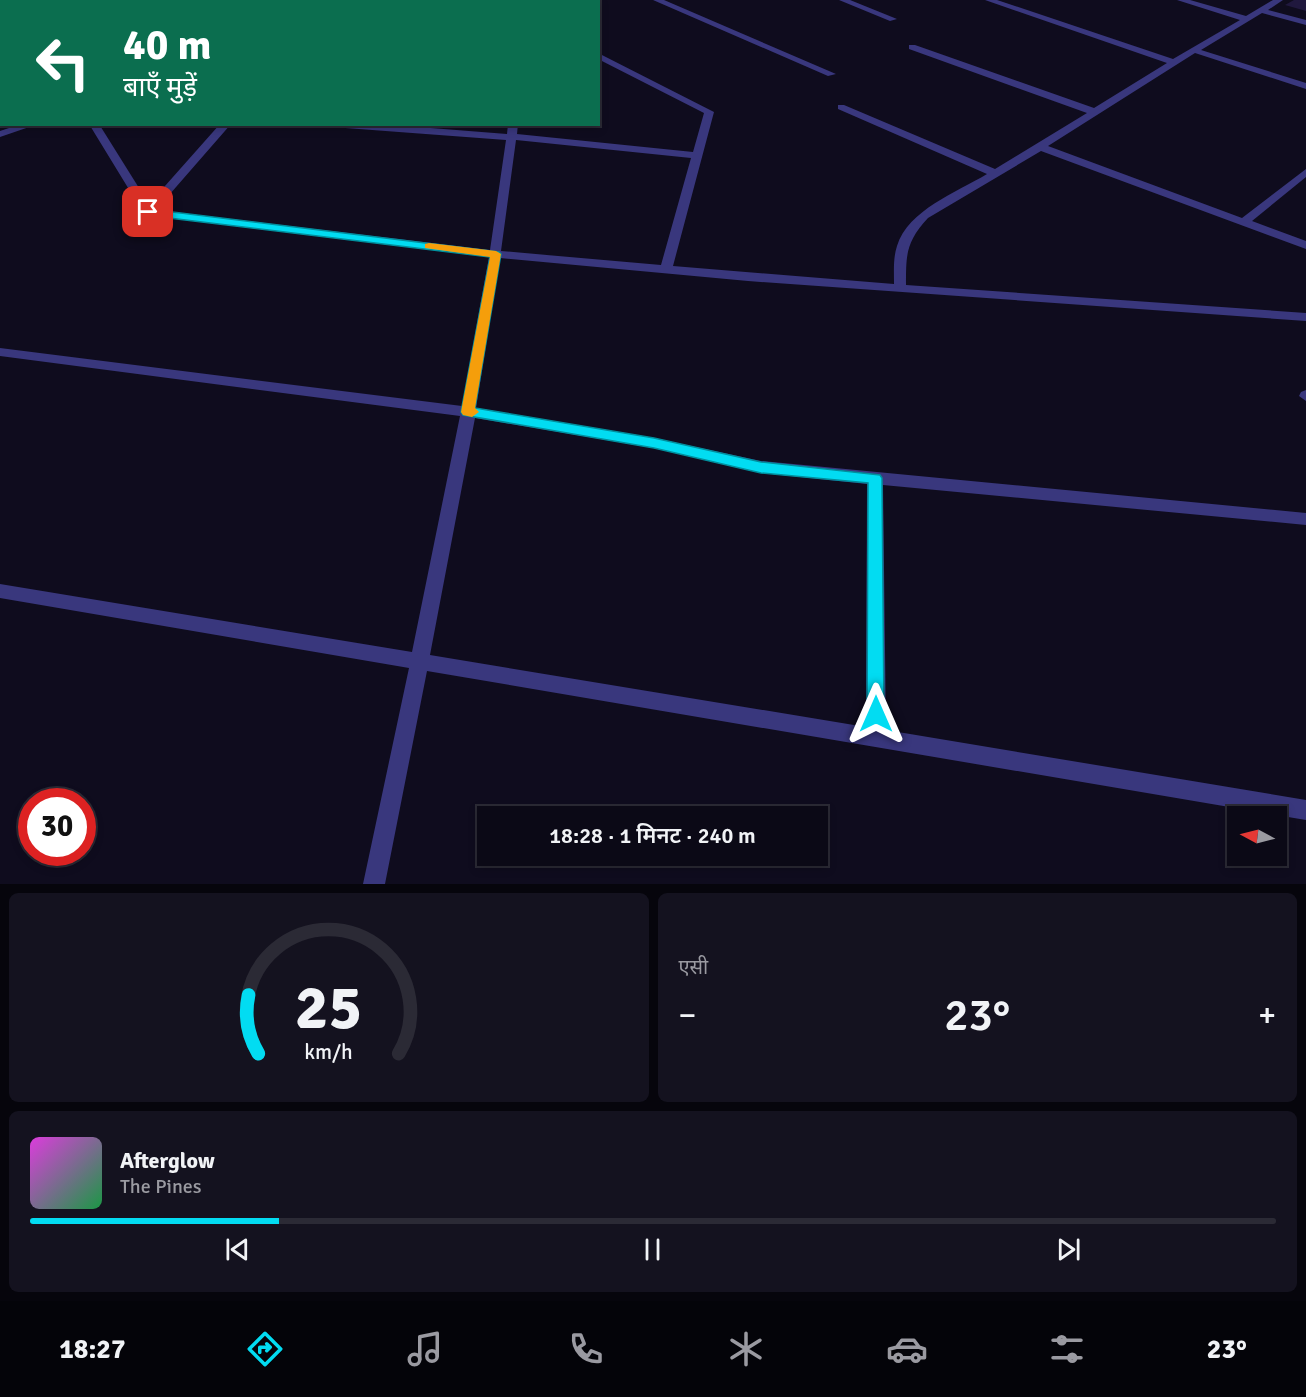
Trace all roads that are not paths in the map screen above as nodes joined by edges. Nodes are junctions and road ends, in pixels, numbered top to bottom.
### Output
1 (657, 0) edge
2 (843, 0) edge
3 (989, 0) edge
4 (1181, 0) edge
5 (1279, 0) edge
6 (1262, 11) junction
7 (893, 19) dead end
8 (1247, 19) junction
9 (1306, 22) edge
10 (912, 47) dead end
11 (1194, 50) junction
12 (600, 56) edge
13 (1174, 62) junction
14 (831, 74) dead end
15 (1306, 86) edge
16 (841, 107) dead end
17 (1095, 112) junction
18 (26, 126) edge
19 (95, 126) edge
20 (224, 126) edge
21 (383, 126) edge
22 (512, 131) edge
23 (0, 134) edge
24 (1040, 147) junction
25 (697, 155) junction
26 (1306, 172) edge
27 (994, 173) junction
28 (148, 212) junction
29 (1244, 222) junction
30 (1306, 244) edge
31 (496, 254) junction
32 (666, 270) junction
33 (900, 288) junction
34 (1306, 317) edge
35 (0, 352) edge
36 (468, 412) junction
37 (875, 478) junction
38 (1306, 519) edge
39 (0, 591) edge
40 (419, 660) junction
41 (876, 737) junction
42 (1306, 810) edge
43 (374, 884) edge

1 - 14 street
2 - 7 street
3 - 13 street
4 - 8 street
5 - 6 street
6 - 8 street
6 - 9 street
8 - 11 street
10 - 17 street
11 - 13 street
11 - 15 street
12 - 25 street
13 - 17 street
16 - 27 street
17 - 24 street
18 - 23 street
19 - 28 street
20 - 28 street
21 - 22 street
22 - 25 street
22 - 31 street
24 - 27 street
24 - 29 street
25 - 32 street
26 - 29 street
27 - 33 street
28 - 31 street
29 - 30 street
31 - 32 street
31 - 36 street
32 - 33 street
33 - 34 street
35 - 36 street
36 - 37 street
36 - 40 street
37 - 38 street
37 - 41 street
39 - 40 street
40 - 41 street
40 - 43 street
41 - 42 street

